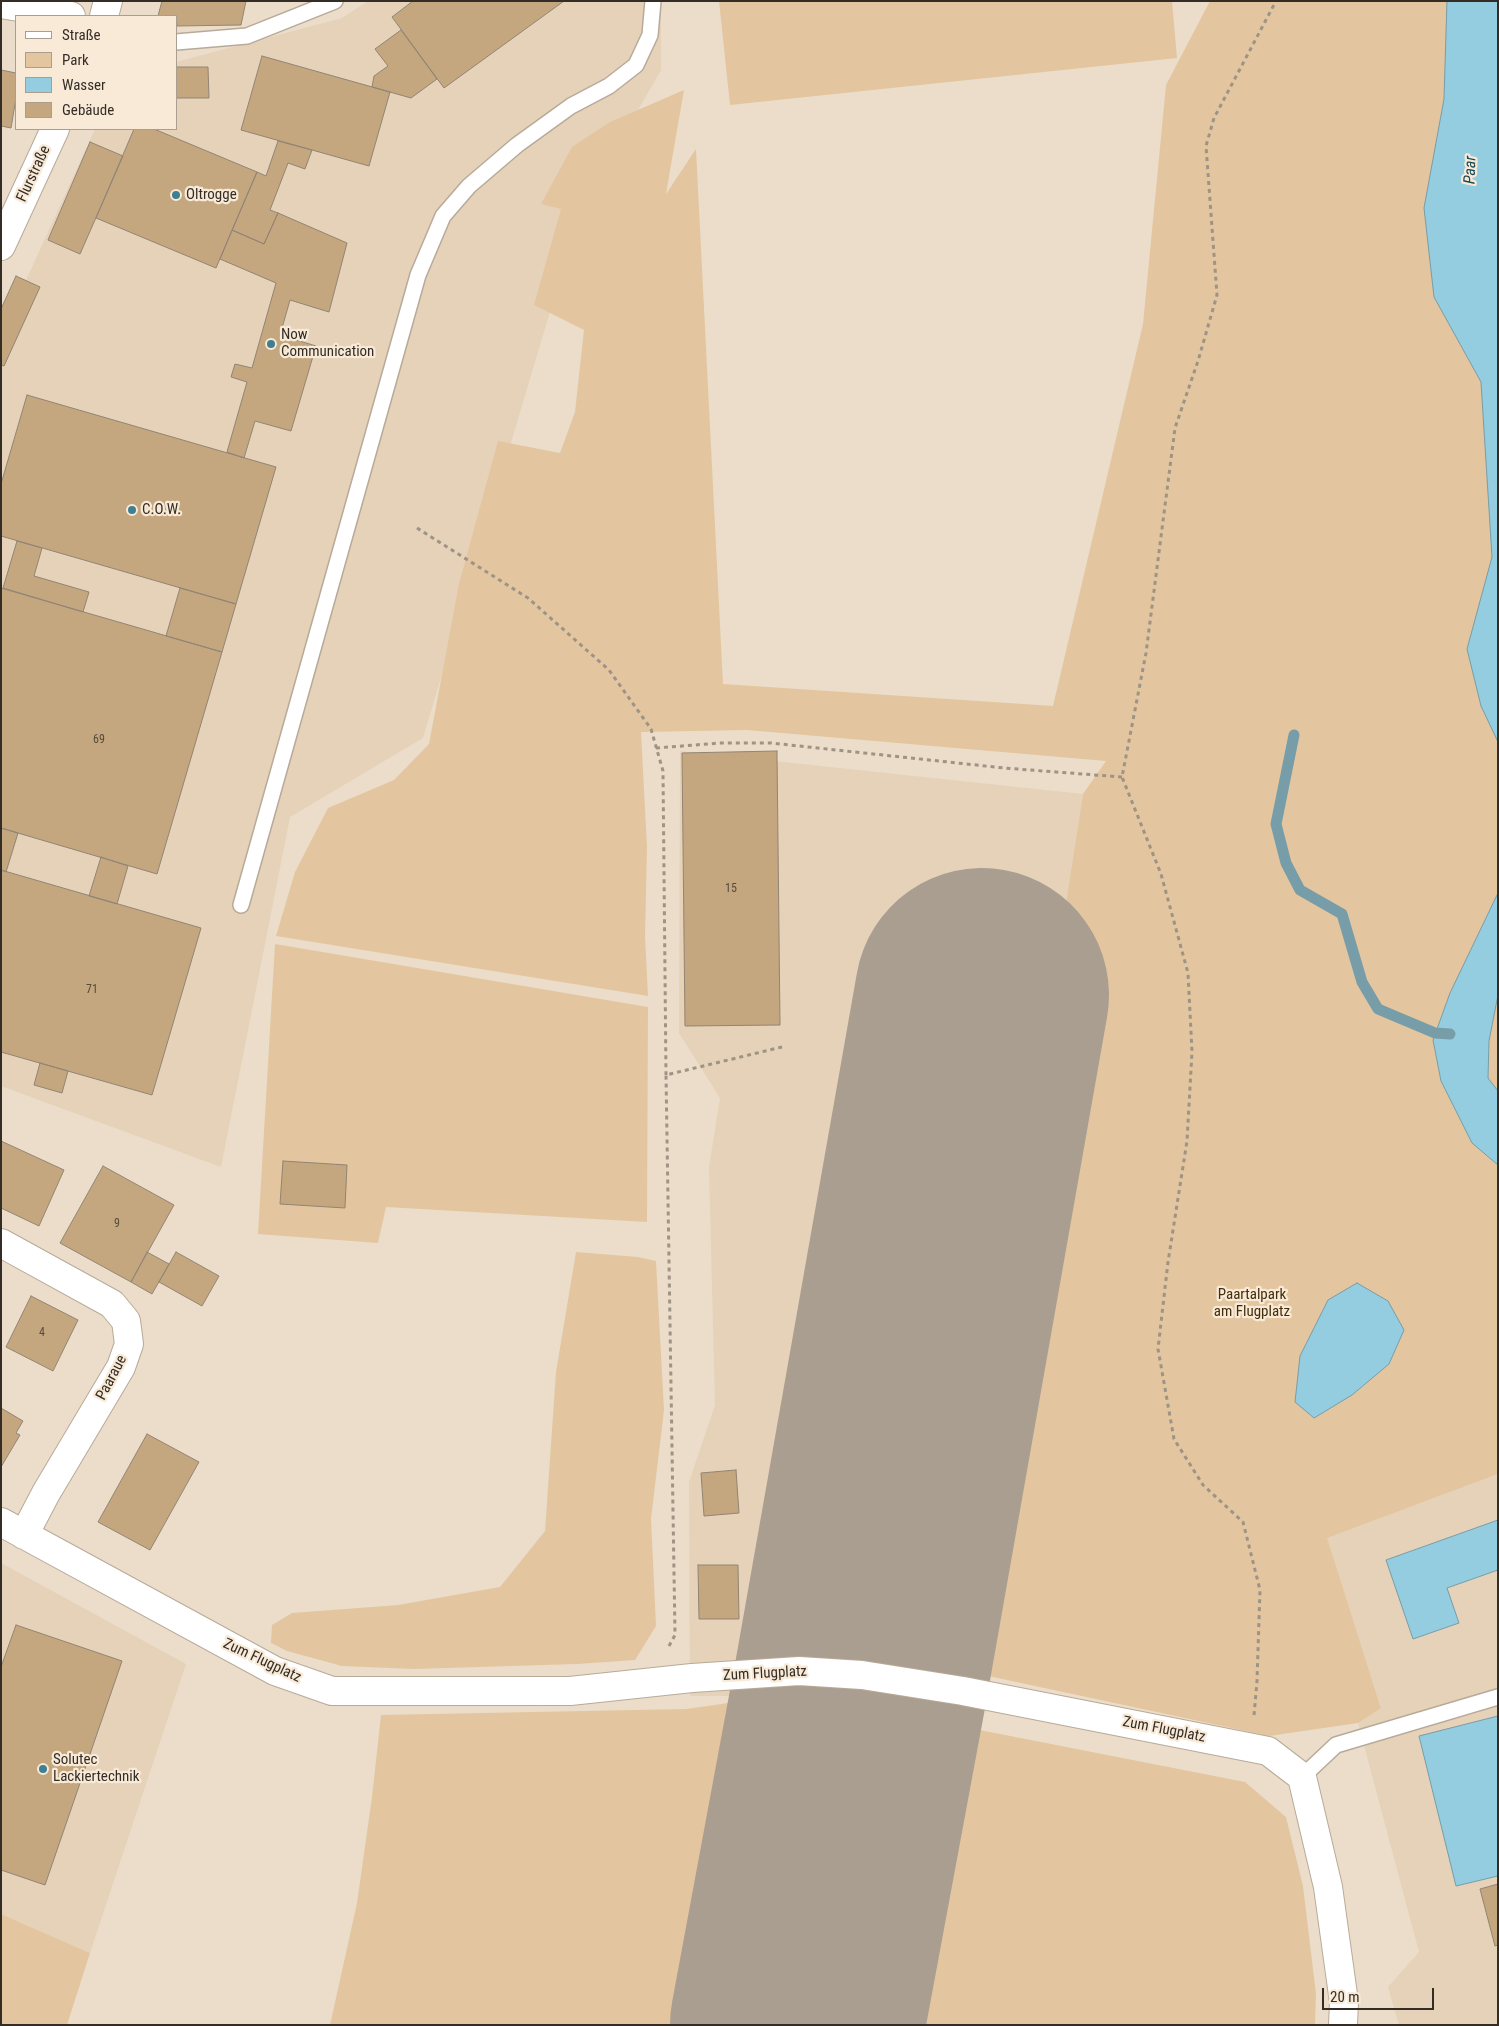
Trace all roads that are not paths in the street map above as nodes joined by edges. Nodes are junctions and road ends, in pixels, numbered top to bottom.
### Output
1 (108, 1) edge
2 (335, 1) edge
3 (653, 1) edge
4 (1, 4) edge
5 (65, 15) edge
6 (104, 15) edge
7 (178, 42) edge
8 (55, 130) edge
9 (1, 246) edge
10 (241, 905) dead end
11 (1, 1243) edge
12 (1, 1522) edge
13 (24, 1535) junction
14 (1498, 1697) edge
15 (1302, 1777) junction
16 (1343, 2025) edge

1 - 6 street
2 - 7 lane
3 - 10 lane
4 - 5 street
8 - 9 street, Flurstraße
11 - 13 street, Paaraue
12 - 13 street, Zum Flugplatz
13 - 15 street, Zum Flugplatz
14 - 15 lane
15 - 16 street

